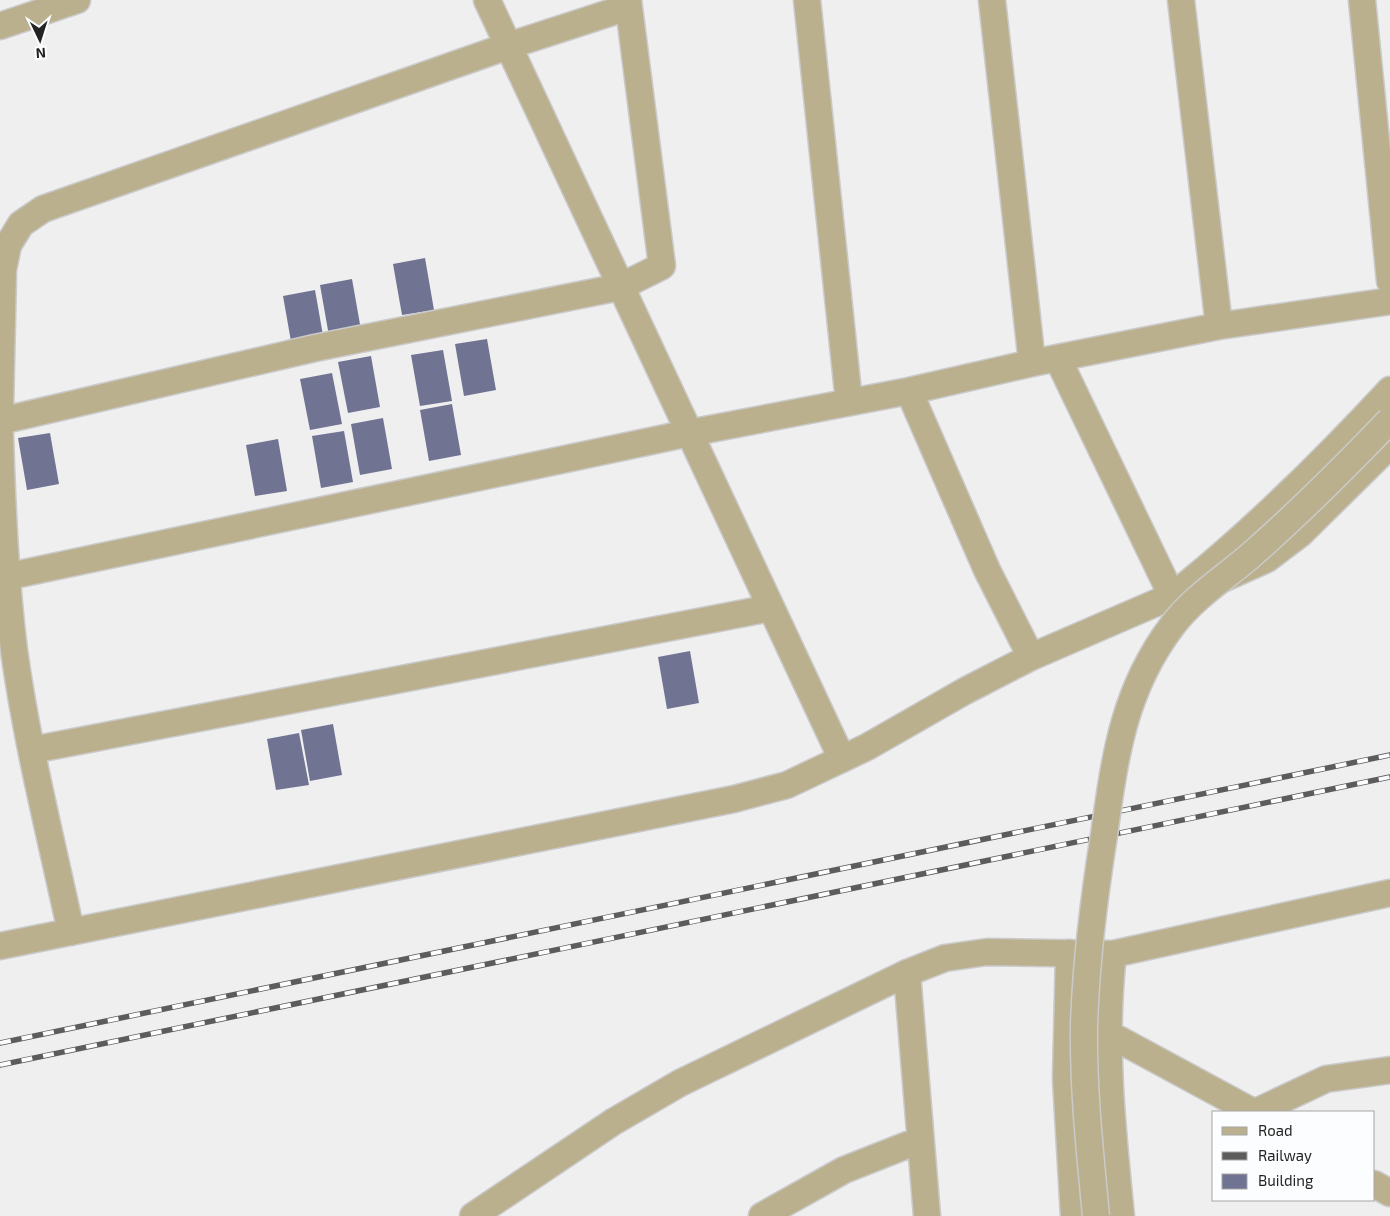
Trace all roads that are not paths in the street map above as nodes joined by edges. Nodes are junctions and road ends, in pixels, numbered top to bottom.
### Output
1 (77, 0) edge
2 (487, 0) edge
3 (807, 0) edge
4 (992, 0) edge
5 (1181, 0) edge
6 (1362, 0) edge
7 (628, 3) edge
8 (0, 26) edge
9 (508, 46) junction
10 (1390, 281) edge
11 (620, 287) junction
12 (1390, 301) edge
13 (1219, 326) junction
14 (1058, 359) junction
15 (1032, 363) junction
16 (1390, 390) edge
17 (909, 391) junction
18 (849, 402) junction
19 (0, 409) edge
20 (1390, 420) edge
21 (0, 421) edge
22 (689, 433) junction
23 (0, 435) edge
24 (1390, 445) edge
25 (1, 507) edge
26 (3, 578) edge
27 (1172, 596) junction
28 (771, 608) junction
29 (1031, 658) junction
30 (32, 750) junction
31 (842, 759) junction
32 (1390, 893) edge
33 (70, 932) junction
34 (0, 946) edge
35 (1069, 953) junction
36 (1113, 954) junction
37 (907, 973) junction
38 (1107, 1033) junction
39 (1066, 1034) junction
40 (1390, 1070) edge
41 (1253, 1111) edge
42 (1257, 1111) edge
43 (920, 1140) junction
44 (1375, 1185) edge
45 (1390, 1193) edge
46 (473, 1216) edge
47 (762, 1216) edge
48 (926, 1216) edge
49 (1074, 1216) edge
50 (1096, 1216) edge
51 (1121, 1216) edge

1 - 8 street
2 - 9 street
3 - 18 street
4 - 15 street
5 - 13 street
6 - 10 street
7 - 9 street
7 - 11 street
9 - 11 street
9 - 19 street
11 - 21 street
11 - 22 street
12 - 13 street
13 - 14 street
14 - 15 street
14 - 27 street
15 - 17 street
16 - 27 street
17 - 18 street
17 - 29 street
18 - 22 street
20 - 50 street, bridge
22 - 26 street
22 - 28 street
23 - 25 street
24 - 27 street
25 - 26 street
26 - 30 street
27 - 29 street
28 - 30 street
28 - 31 street
29 - 31 street
30 - 33 street
31 - 33 street
32 - 36 street
33 - 34 street
35 - 36 street
35 - 37 street
35 - 39 street
36 - 38 street
37 - 43 street
37 - 46 street
38 - 39 street
38 - 41 street
38 - 51 street
39 - 49 street
40 - 42 street
43 - 47 street
43 - 48 street
44 - 45 street

